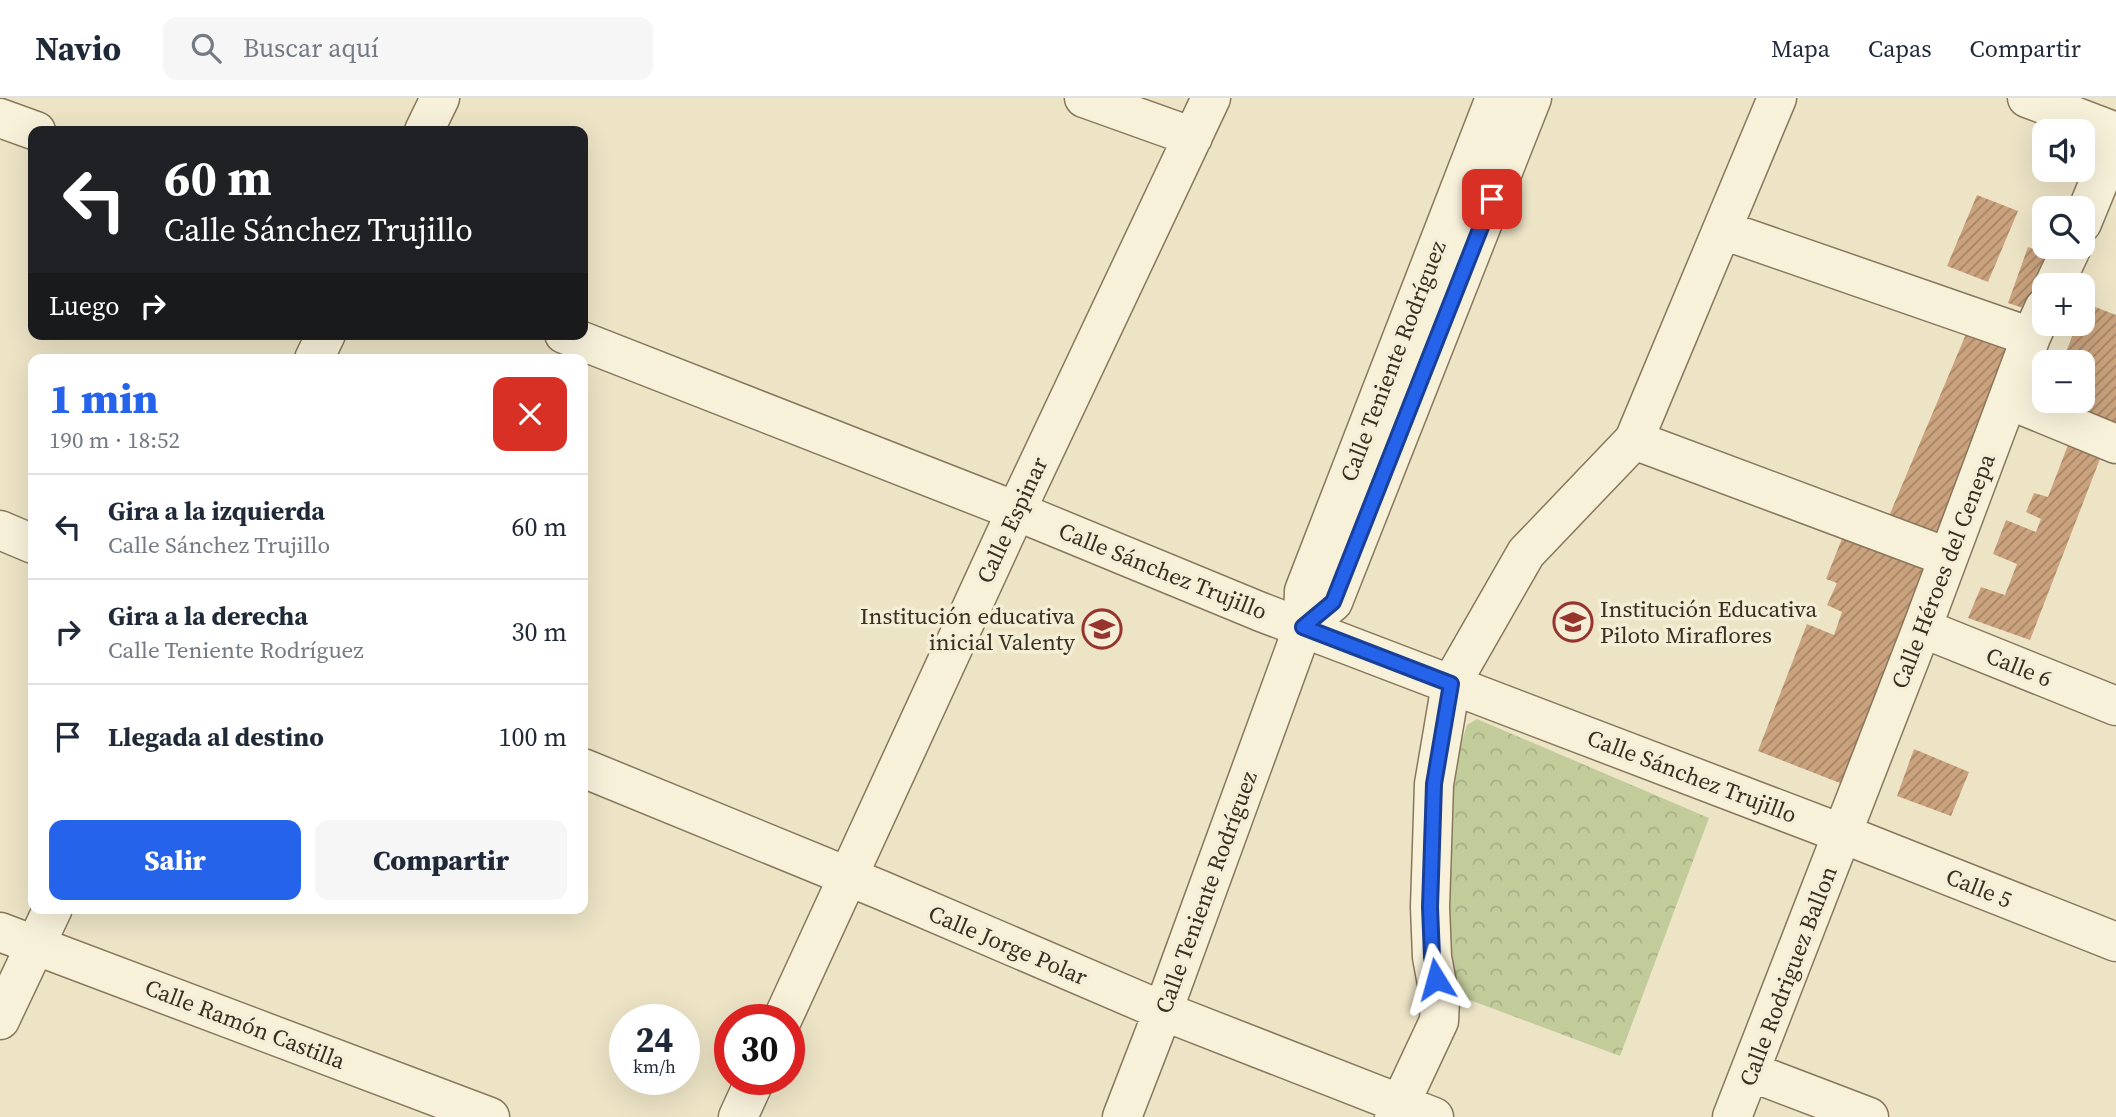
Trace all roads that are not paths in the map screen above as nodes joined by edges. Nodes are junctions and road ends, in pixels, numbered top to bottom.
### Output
1 (440, 98) edge
2 (1084, 98) edge
3 (1211, 98) edge
4 (1495, 98) edge
5 (1532, 98) edge
6 (1777, 98) edge
7 (2028, 98) edge
8 (0, 118) edge
9 (426, 126) edge
10 (28, 128) edge
11 (2116, 132) edge
12 (1194, 137) junction
13 (2116, 140) edge
14 (2097, 210) edge
15 (1723, 230) junction
16 (2032, 321) edge
17 (2032, 335) edge
18 (579, 340) edge
19 (2008, 400) junction
20 (1634, 440) junction
21 (2116, 444) edge
22 (1016, 511) junction
23 (0, 530) edge
24 (28, 542) edge
25 (1947, 557) junction
26 (1303, 627) junction
27 (1922, 628) junction
28 (1451, 684) junction
29 (2116, 706) edge
30 (588, 770) edge
31 (1843, 834) junction
32 (847, 876) junction
33 (50, 914) edge
34 (0, 932) edge
35 (2116, 942) edge
36 (36, 945) junction
37 (789, 1004) edge
38 (1163, 1011) junction
39 (0, 1020) edge
40 (1751, 1072) junction
41 (748, 1095) edge
42 (1410, 1112) edge
43 (490, 1117) edge
44 (738, 1117) edge
45 (1122, 1117) edge
46 (1732, 1117) edge
47 (1869, 1117) edge

1 - 9 street
2 - 12 street
3 - 12 street, Calle Espinar
4 - 26 street, Calle Teniente Rodríguez
5 - 26 street, Calle Teniente Rodríguez
6 - 15 street
7 - 11 street
8 - 10 street
12 - 22 street, Calle Espinar
13 - 14 street
15 - 16 street
15 - 20 street
17 - 19 street, Calle Héroes del Cenepa
18 - 22 street, Calle Sánchez Trujillo
19 - 21 street
19 - 25 street, Calle Héroes del Cenepa
20 - 25 street
20 - 28 street
22 - 26 street, Calle Sánchez Trujillo
22 - 32 street, Calle Espinar
23 - 24 street
25 - 27 street, Calle Héroes del Cenepa
26 - 28 street, Calle Sánchez Trujillo
26 - 38 street, Calle Teniente Rodríguez
27 - 29 street, Calle 6
27 - 31 street, Calle Héroes del Cenepa
28 - 31 street, Calle Sánchez Trujillo
28 - 42 street
30 - 32 street, Calle Jorge Polar
31 - 35 street, Calle 5
31 - 40 street, Calle Rodriguez Ballon
32 - 37 street, Calle Espinar
32 - 38 street, Calle Jorge Polar
33 - 36 street
34 - 36 street, Calle Ramón Castilla
36 - 39 street
36 - 43 street, Calle Ramón Castilla
38 - 42 street, Calle Jorge Polar
38 - 45 street, Calle Teniente Rodríguez
40 - 46 street, Calle Rodriguez Ballon
40 - 47 street
41 - 44 street

